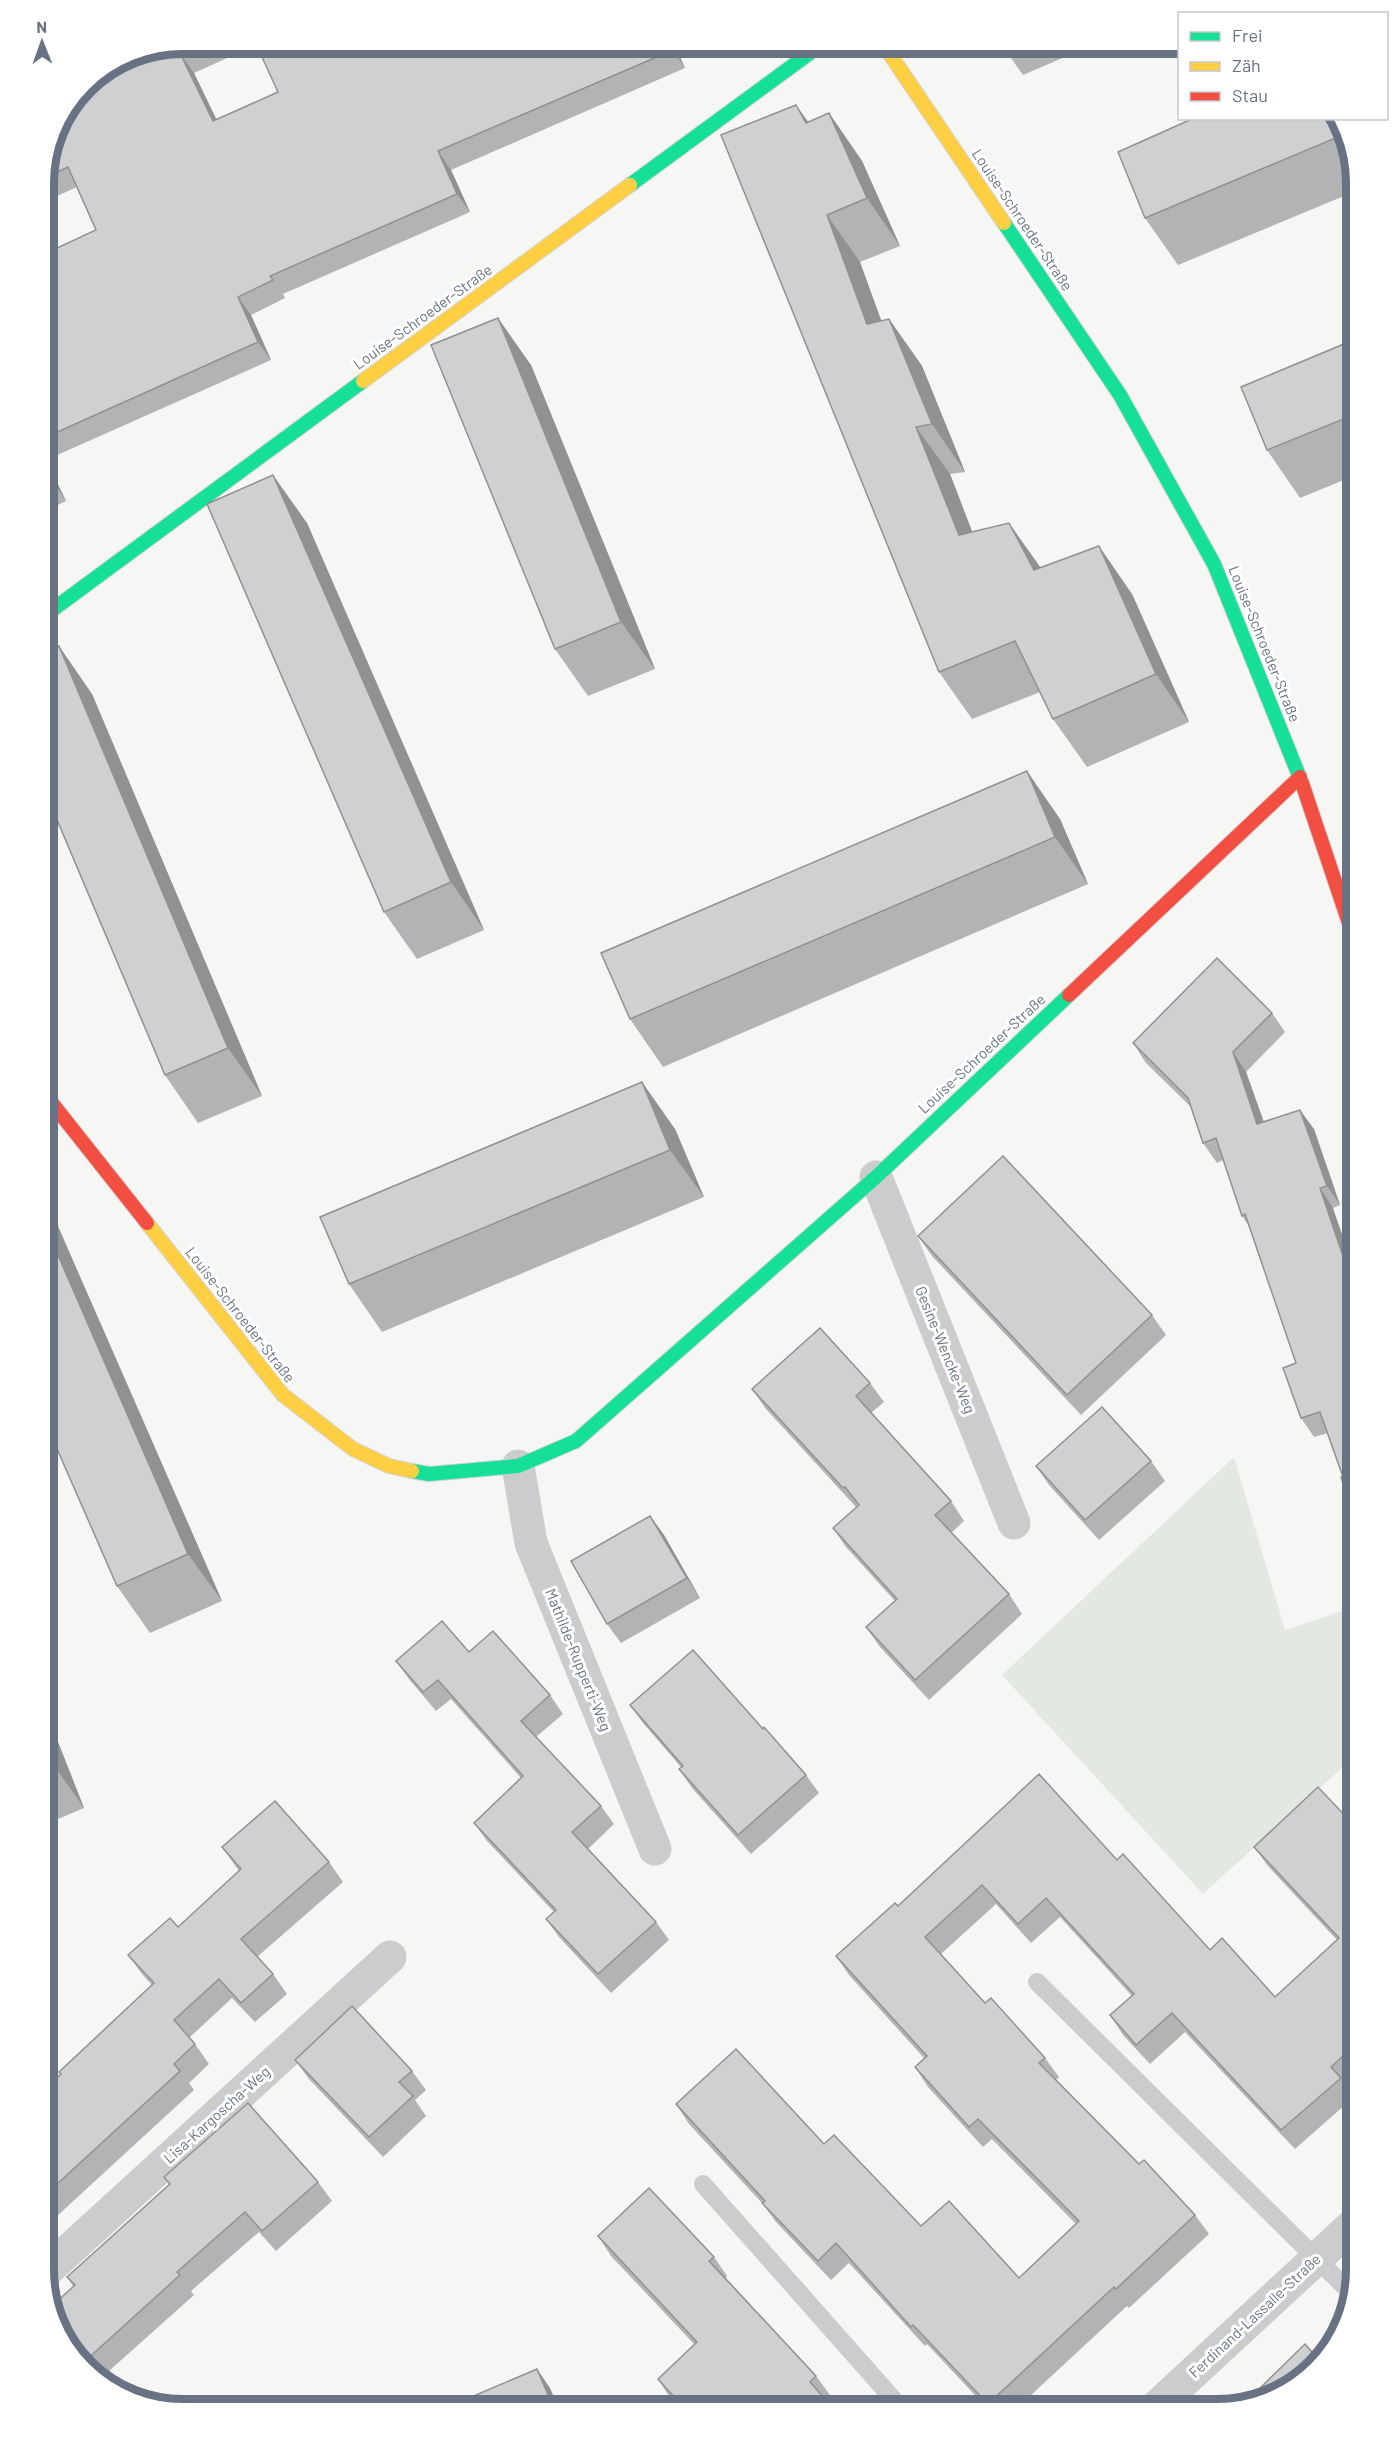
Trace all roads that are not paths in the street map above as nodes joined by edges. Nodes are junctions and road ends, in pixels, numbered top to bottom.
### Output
1 (808, 54) edge
2 (890, 54) edge
3 (54, 609) edge
4 (1300, 777) junction
5 (1346, 914) edge
6 (54, 1106) edge
7 (876, 1177) junction
8 (518, 1466) junction
9 (1014, 1523) dead end
10 (655, 1849) dead end
11 (390, 1957) dead end
12 (1037, 1982) dead end
13 (703, 2184) dead end
14 (1346, 2231) edge
15 (1318, 2258) junction
16 (54, 2264) edge
17 (1345, 2287) edge
18 (893, 2399) edge
19 (1165, 2399) edge

1 - 3 street, Louise-Schroeder-Straße
2 - 4 street, Louise-Schroeder-Straße
4 - 5 street
4 - 7 street, Louise-Schroeder-Straße
6 - 8 street, Louise-Schroeder-Straße
7 - 8 street, Louise-Schroeder-Straße
7 - 9 street, Gesine-Wencke-Weg
8 - 10 street, Mathilde-Rupperti-Weg
11 - 16 street, Lisa-Kargoscha-Weg
12 - 15 lane
13 - 18 lane
14 - 15 street, Ferdinand-Lassalle-Straße
15 - 17 lane
15 - 19 street, Ferdinand-Lassalle-Straße

